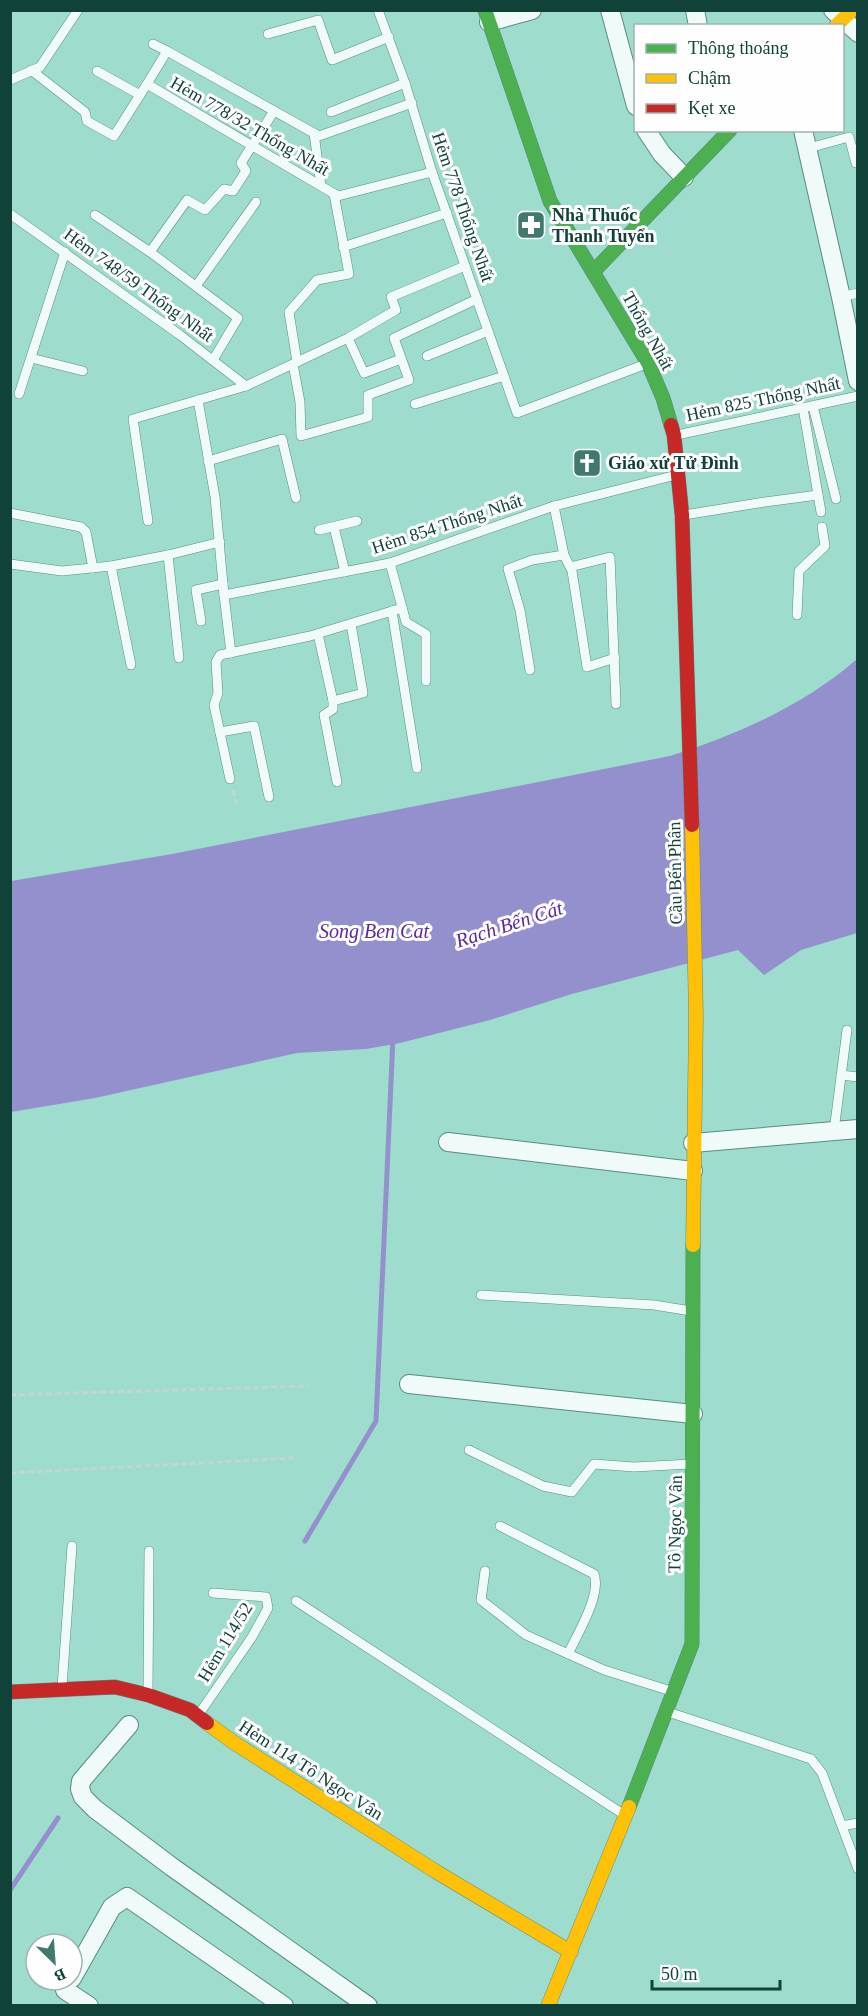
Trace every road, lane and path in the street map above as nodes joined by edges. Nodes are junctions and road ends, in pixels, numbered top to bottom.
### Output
1 (78, 10) edge
2 (378, 10) edge
3 (532, 10) edge
4 (610, 10) edge
5 (487, 16) edge
6 (841, 16) edge
7 (858, 33) edge
8 (268, 34) dead end
9 (389, 37) junction
10 (153, 44) dead end
11 (167, 51) junction
12 (31, 70) junction
13 (97, 71) dead end
14 (10, 80) edge
15 (405, 83) junction
16 (147, 84) junction
17 (140, 95) junction
18 (634, 99) edge
19 (412, 103) junction
20 (274, 111) junction
21 (331, 112) dead end
22 (647, 132) edge
23 (728, 132) edge
24 (314, 134) junction
25 (806, 139) edge
26 (252, 146) junction
27 (858, 163) edge
28 (432, 171) junction
29 (684, 177) junction
30 (321, 186) junction
31 (334, 194) junction
32 (256, 202) dead end
33 (447, 213) junction
34 (10, 214) edge
35 (95, 215) dead end
36 (343, 247) junction
37 (65, 252) junction
38 (150, 252) junction
39 (465, 266) junction
40 (592, 272) junction
41 (196, 286) junction
42 (850, 295) edge
43 (477, 300) junction
44 (488, 331) junction
45 (348, 338) junction
46 (427, 356) dead end
47 (31, 358) junction
48 (401, 359) junction
49 (213, 360) junction
50 (295, 363) junction
51 (648, 363) junction
52 (83, 371) dead end
53 (504, 376) junction
54 (858, 381) edge
55 (246, 386) junction
56 (19, 394) dead end
57 (858, 396) edge
58 (198, 400) junction
59 (415, 404) dead end
60 (808, 407) junction
61 (674, 435) junction
62 (208, 461) junction
63 (678, 475) junction
64 (818, 495) junction
65 (296, 498) dead end
66 (836, 499) dead end
67 (554, 506) junction
68 (822, 512) dead end
69 (10, 513) edge
70 (682, 515) junction
71 (148, 521) dead end
72 (357, 521) dead end
73 (334, 527) junction
74 (822, 527) dead end
75 (319, 530) dead end
76 (220, 542) junction
77 (168, 555) junction
78 (564, 555) junction
79 (390, 563) junction
80 (10, 564) edge
81 (111, 566) junction
82 (570, 567) junction
83 (93, 568) junction
84 (345, 572) junction
85 (223, 584) junction
86 (224, 595) junction
87 (397, 610) junction
88 (797, 615) dead end
89 (201, 621) dead end
90 (351, 624) junction
91 (318, 634) junction
92 (231, 653) junction
93 (178, 658) dead end
94 (615, 658) junction
95 (131, 665) dead end
96 (530, 670) dead end
97 (426, 681) dead end
98 (333, 701) junction
99 (616, 704) dead end
100 (690, 729) joint
101 (220, 732) junction
102 (417, 768) dead end
103 (230, 779) dead end
104 (337, 782) dead end
105 (269, 797) dead end
106 (696, 1016) joint
107 (847, 1030) dead end
108 (841, 1075) junction
109 (858, 1077) edge
110 (858, 1129) edge
111 (834, 1131) junction
112 (448, 1142) dead end
113 (693, 1143) junction
114 (693, 1171) junction
115 (481, 1295) dead end
116 (693, 1311) junction
117 (409, 1384) dead end
118 (309, 1386) dead end
119 (10, 1395) edge
120 (693, 1414) junction
121 (469, 1450) dead end
122 (294, 1458) dead end
123 (693, 1464) junction
124 (10, 1473) edge
125 (500, 1526) dead end
126 (72, 1546) dead end
127 (149, 1551) dead end
128 (485, 1571) dead end
129 (213, 1593) dead end
130 (296, 1601) dead end
131 (568, 1654) junction
132 (62, 1690) junction
133 (673, 1691) junction
134 (10, 1692) edge
135 (148, 1695) junction
136 (666, 1711) junction
137 (197, 1716) junction
138 (129, 1725) dead end
139 (626, 1816) junction
140 (858, 1823) edge
141 (842, 1827) junction
142 (858, 1869) edge
143 (571, 1952) junction
144 (84, 1958) edge
145 (72, 1992) edge
146 (89, 2006) edge
147 (284, 2006) edge
148 (368, 2006) edge
149 (548, 2006) edge

1 - 12 lane
2 - 9 lane, Hẻm 778 Thống Nhất
3 - 5 street
4 - 18 street
5 - 40 main road, Thống Nhất
6 - 7 street
8 - 9 lane
9 - 15 lane, Hẻm 778 Thống Nhất
10 - 11 lane
11 - 16 lane
11 - 20 lane
12 - 14 lane
12 - 17 lane
13 - 17 lane, Hẻm 778/32 Thống Nhất
15 - 19 lane, Hẻm 778 Thống Nhất
15 - 21 lane
16 - 17 lane, Hẻm 778/32 Thống Nhất
16 - 26 lane, Hẻm 778/32 Thống Nhất
19 - 24 lane
19 - 28 lane, Hẻm 778 Thống Nhất
20 - 24 lane
20 - 26 lane
22 - 29 street
23 - 29 main road
24 - 30 lane
25 - 27 lane
25 - 42 street
26 - 30 lane, Hẻm 778/32 Thống Nhất
26 - 38 lane
28 - 31 lane, Hẻm 778/32 Thống Nhất
28 - 33 lane, Hẻm 778 Thống Nhất
29 - 40 main road
30 - 31 lane, Hẻm 778/32 Thống Nhất
31 - 36 lane
32 - 41 lane
33 - 36 lane
33 - 39 lane, Hẻm 778 Thống Nhất
34 - 37 lane, Hẻm 748/59 Thống Nhất
35 - 38 lane
36 - 50 lane
37 - 47 lane
37 - 49 lane, Hẻm 748/59 Thống Nhất
38 - 41 lane
39 - 43 lane, Hẻm 778 Thống Nhất
39 - 45 lane
40 - 51 main road, Thống Nhất
41 - 49 lane
42 - 54 street
43 - 44 lane, Hẻm 778 Thống Nhất
43 - 48 lane
44 - 46 lane
44 - 53 lane, Hẻm 778 Thống Nhất
45 - 48 lane
45 - 50 lane
47 - 52 lane
47 - 56 lane
48 - 50 lane
49 - 55 lane, Hẻm 748/59 Thống Nhất
50 - 55 lane
51 - 53 lane, Hẻm 778 Thống Nhất
51 - 61 main road, Thống Nhất
53 - 59 lane
55 - 58 lane
57 - 60 lane, Hẻm 825 Thống Nhất
58 - 62 lane
58 - 71 lane
60 - 61 lane, Hẻm 825 Thống Nhất
60 - 64 lane
60 - 66 lane
61 - 63 main road, Thống Nhất
62 - 65 lane
62 - 76 lane
63 - 67 lane, Hẻm 854 Thống Nhất
63 - 70 main road, Thống Nhất
64 - 68 lane
64 - 70 lane
67 - 78 lane
67 - 79 lane, Hẻm 854 Thống Nhất
69 - 83 lane
70 - 100 main road, Thống Nhất
72 - 73 lane
73 - 75 lane
73 - 84 lane
74 - 88 lane
76 - 77 lane
76 - 85 lane
77 - 81 lane
77 - 93 lane
78 - 82 lane
78 - 96 lane
79 - 84 lane, Hẻm 854 Thống Nhất
79 - 87 lane
80 - 83 lane
81 - 83 lane
81 - 95 lane
82 - 94 lane
82 - 94 lane
84 - 86 lane, Hẻm 854 Thống Nhất
85 - 86 lane
85 - 89 lane
86 - 92 lane
87 - 90 lane
87 - 97 lane
87 - 102 lane
90 - 91 lane
90 - 98 lane
91 - 92 lane
91 - 98 lane
92 - 101 lane
94 - 99 lane
98 - 104 lane
100 - 106 main road, Cầu Bến Phân
101 - 103 lane
101 - 105 lane
106 - 113 main road, Tô Ngọc Vân
107 - 108 lane
108 - 109 lane
108 - 111 lane
110 - 111 street
111 - 113 street
112 - 114 street
113 - 114 main road, Tô Ngọc Vân
114 - 116 main road, Tô Ngọc Vân
115 - 116 lane
116 - 120 main road, Tô Ngọc Vân
117 - 120 street
118 - 119 path
120 - 123 main road, Tô Ngọc Vân
121 - 123 lane
122 - 124 path
123 - 133 main road, Tô Ngọc Vân
125 - 131 lane
126 - 132 lane
127 - 135 lane
128 - 131 lane
129 - 137 lane, Hẻm 114/52
130 - 139 lane
131 - 133 lane
132 - 134 main road, Hẻm 114 Tô Ngọc Vân
132 - 135 main road, Hẻm 114 Tô Ngọc Vân
133 - 136 main road, Tô Ngọc Vân
135 - 137 main road, Hẻm 114 Tô Ngọc Vân
136 - 139 main road, Tô Ngọc Vân
136 - 141 lane
137 - 143 main road, Hẻm 114 Tô Ngọc Vân
138 - 148 street
139 - 143 main road, Tô Ngọc Vân
140 - 141 lane
141 - 142 lane
143 - 149 main road, Tô Ngọc Vân
144 - 147 street
145 - 146 street

